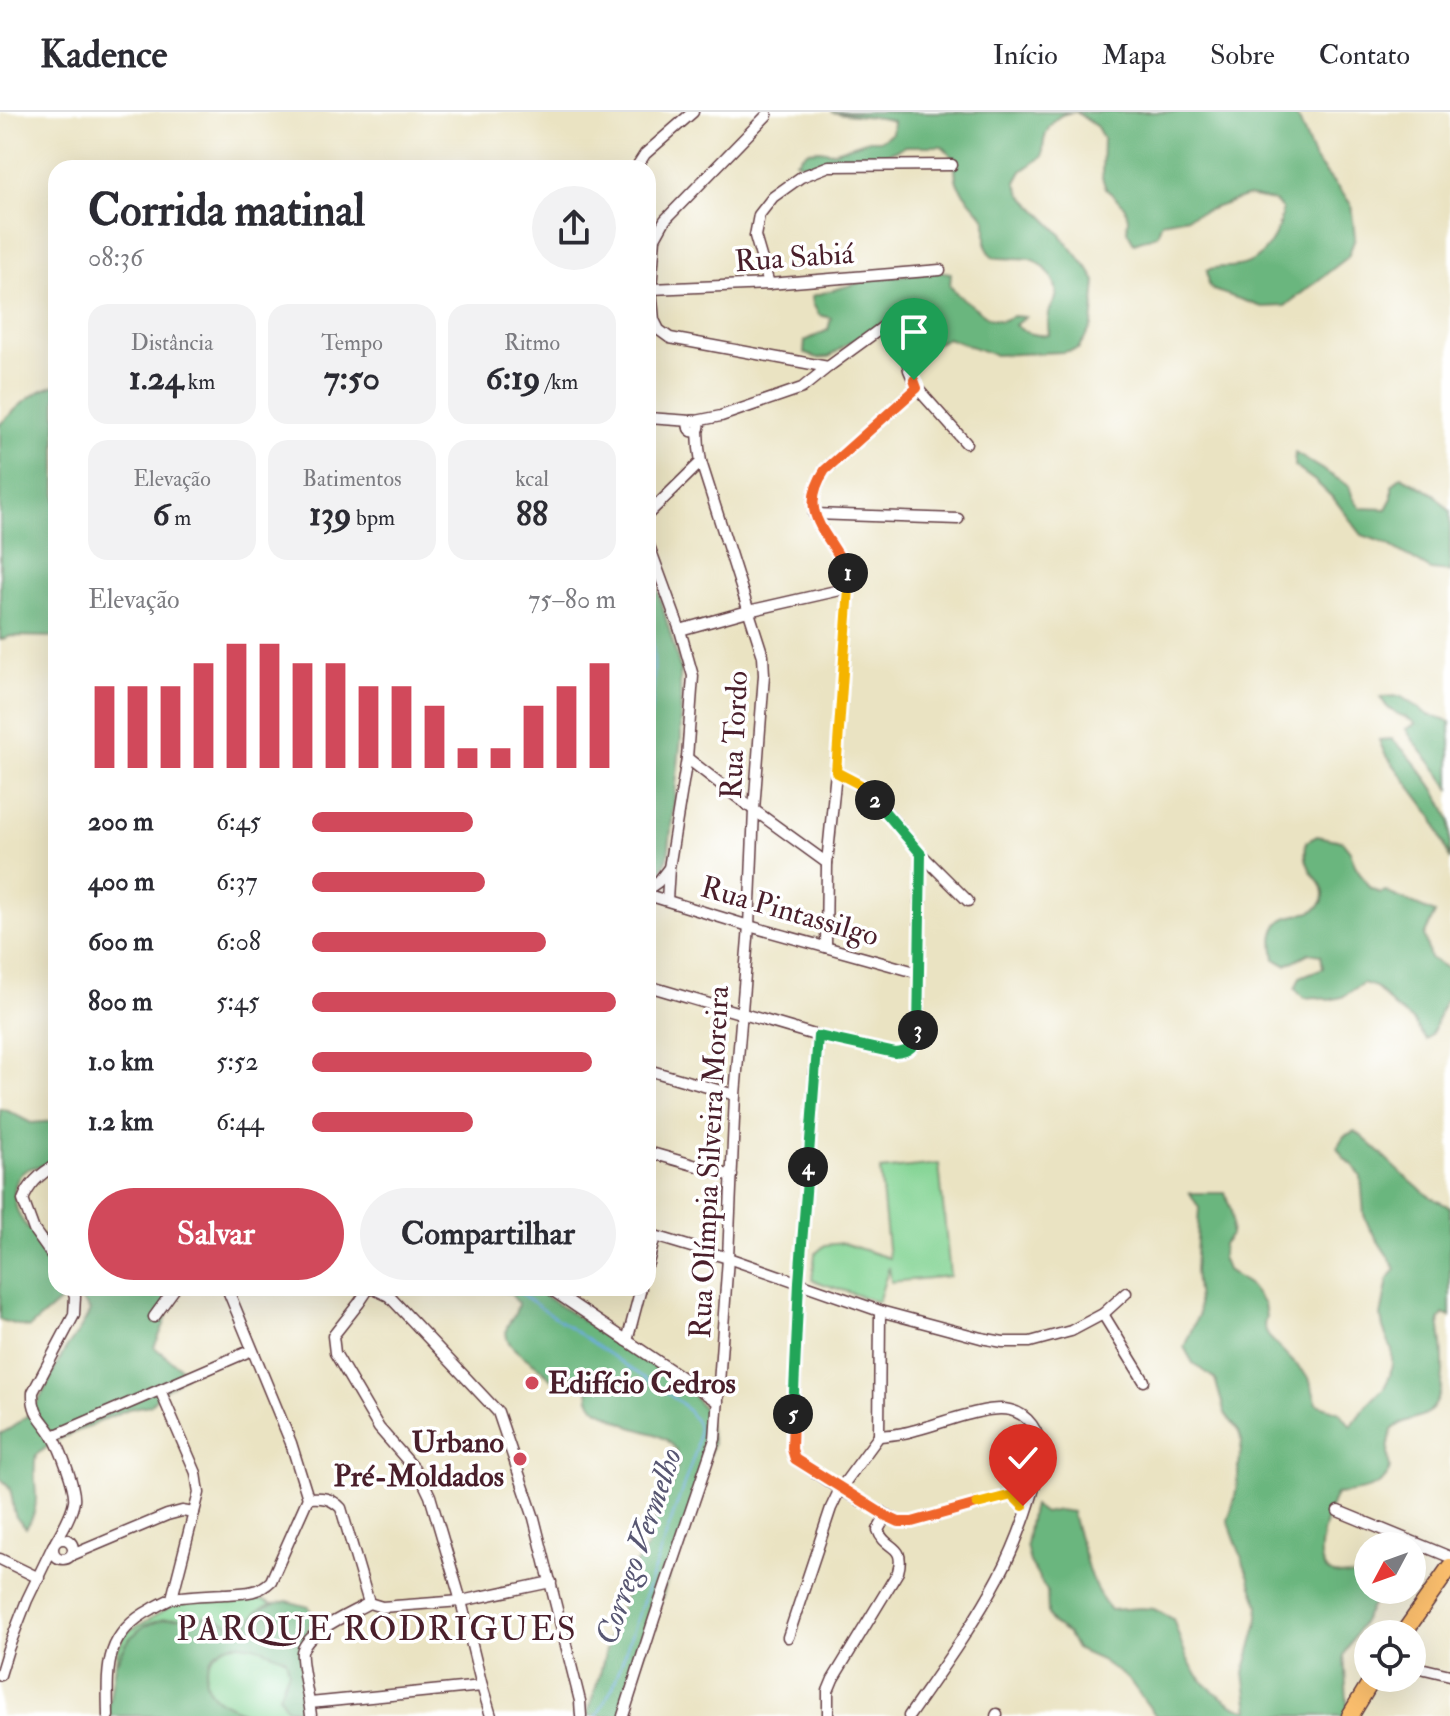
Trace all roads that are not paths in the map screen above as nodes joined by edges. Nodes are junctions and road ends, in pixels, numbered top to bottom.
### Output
1 (693, 112) edge
2 (767, 115) dead end
3 (641, 160) edge
4 (952, 165) dead end
5 (656, 236) edge
6 (940, 270) dead end
7 (769, 284) junction
8 (656, 289) edge
9 (656, 324) edge
10 (798, 360) junction
11 (828, 367) junction
12 (802, 388) junction
13 (917, 388) junction
14 (656, 419) edge
15 (692, 425) junction
16 (966, 443) dead end
17 (699, 449) junction
18 (701, 462) junction
19 (688, 475) junction
20 (708, 481) junction
21 (677, 484) junction
22 (656, 506) edge
23 (814, 514) junction
24 (958, 519) dead end
25 (656, 565) edge
26 (849, 588) junction
27 (748, 611) junction
28 (680, 630) junction
29 (687, 758) junction
30 (836, 772) junction
31 (754, 810) junction
32 (921, 854) junction
33 (827, 863) junction
34 (669, 868) junction
35 (656, 884) edge
36 (656, 895) edge
37 (667, 900) junction
38 (968, 901) dead end
39 (749, 926) junction
40 (826, 947) junction
41 (919, 973) junction
42 (656, 988) edge
43 (741, 1013) junction
44 (818, 1036) junction
45 (656, 1072) edge
46 (735, 1095) junction
47 (656, 1154) edge
48 (48, 1171) edge
49 (732, 1176) junction
50 (656, 1236) edge
51 (48, 1250) edge
52 (728, 1258) junction
53 (799, 1282) junction
54 (1126, 1293) dead end
55 (75, 1296) edge
56 (169, 1296) edge
57 (230, 1296) edge
58 (365, 1296) edge
59 (389, 1296) edge
60 (561, 1296) edge
61 (639, 1296) edge
62 (880, 1311) junction
63 (1103, 1314) junction
64 (154, 1317) dead end
65 (627, 1341) junction
66 (252, 1350) junction
67 (1144, 1381) dead end
68 (160, 1390) junction
69 (718, 1402) junction
70 (53, 1436) junction
71 (879, 1436) junction
72 (840, 1489) junction
73 (1033, 1489) junction
74 (1012, 1495) junction
75 (308, 1498) junction
76 (1338, 1511) dead end
77 (1025, 1512) junction
78 (194, 1513) junction
79 (886, 1516) junction
80 (64, 1548) junction
81 (0, 1559) edge
82 (1449, 1568) edge
83 (40, 1575) junction
84 (551, 1582) junction
85 (172, 1598) junction
86 (461, 1601) junction
87 (369, 1603) junction
88 (1413, 1620) edge
89 (788, 1637) dead end
90 (4, 1648) edge
91 (1426, 1669) edge
92 (0, 1675) edge
93 (1450, 1675) edge
94 (482, 1686) junction
95 (1365, 1692) edge
96 (310, 1703) junction
97 (108, 1716) edge
98 (311, 1716) edge
99 (491, 1716) edge
100 (581, 1716) edge
101 (623, 1716) edge
102 (828, 1716) edge
103 (909, 1716) edge
104 (1350, 1716) edge

1 - 3 street
2 - 5 street
4 - 7 street
6 - 7 street, Rua Sabiá
7 - 8 street, Rua Sabiá
9 - 10 street
10 - 11 street
10 - 12 street
11 - 12 street
11 - 13 street
12 - 15 street
13 - 16 street
13 - 23 street
14 - 15 street
15 - 17 street, Rua Tordo
17 - 18 street, Rua Tordo
17 - 21 street
18 - 19 street
18 - 20 street, Rua Tordo
19 - 20 street
19 - 21 street
20 - 27 street, Rua Tordo
21 - 22 street
23 - 24 street
23 - 26 street
25 - 28 street
26 - 27 street
26 - 30 street
27 - 28 street
27 - 31 street, Rua Tordo
28 - 29 street
29 - 31 street
29 - 34 street
30 - 32 street
30 - 33 street
31 - 33 street
31 - 39 street, Rua Tordo
32 - 38 street
32 - 41 street
33 - 40 street
34 - 35 street
34 - 37 street
36 - 37 street, Rua Pintassilgo
37 - 39 street, Rua Pintassilgo
39 - 40 street, Rua Pintassilgo
39 - 43 street, Rua Olímpia Silveira Moreira
40 - 41 street, Rua Pintassilgo
41 - 44 street
42 - 43 street
43 - 44 street
43 - 46 street, Rua Olímpia Silveira Moreira
44 - 53 street
45 - 46 street
46 - 49 street, Rua Olímpia Silveira Moreira
47 - 49 street
48 - 51 street
49 - 52 street, Rua Olímpia Silveira Moreira
50 - 52 street
52 - 53 street
52 - 69 street, Rua Olímpia Silveira Moreira
53 - 62 street
53 - 72 street
54 - 63 street
55 - 70 street
56 - 64 street
57 - 66 street
58 - 86 street
59 - 84 street
60 - 65 street
61 - 65 street
62 - 63 street
62 - 71 street
63 - 67 street
65 - 69 street
66 - 68 street
66 - 75 street
68 - 70 street
68 - 78 street
69 - 101 street, Rua Olímpia Silveira Moreira
70 - 80 street
71 - 72 street
71 - 73 street
72 - 79 street
72 - 89 street
73 - 74 street
73 - 77 street
74 - 77 street
74 - 79 street
75 - 85 street
75 - 87 street
76 - 82 street
77 - 103 street
78 - 80 street
78 - 85 street
79 - 102 street
80 - 83 street
80 - 83 street
81 - 83 street
82 - 88 main road
83 - 90 street
84 - 86 street
84 - 100 street
85 - 97 street
86 - 87 street
86 - 94 street
87 - 96 street
90 - 92 street
91 - 93 street
94 - 96 street
94 - 99 street
95 - 104 main road
96 - 98 street

